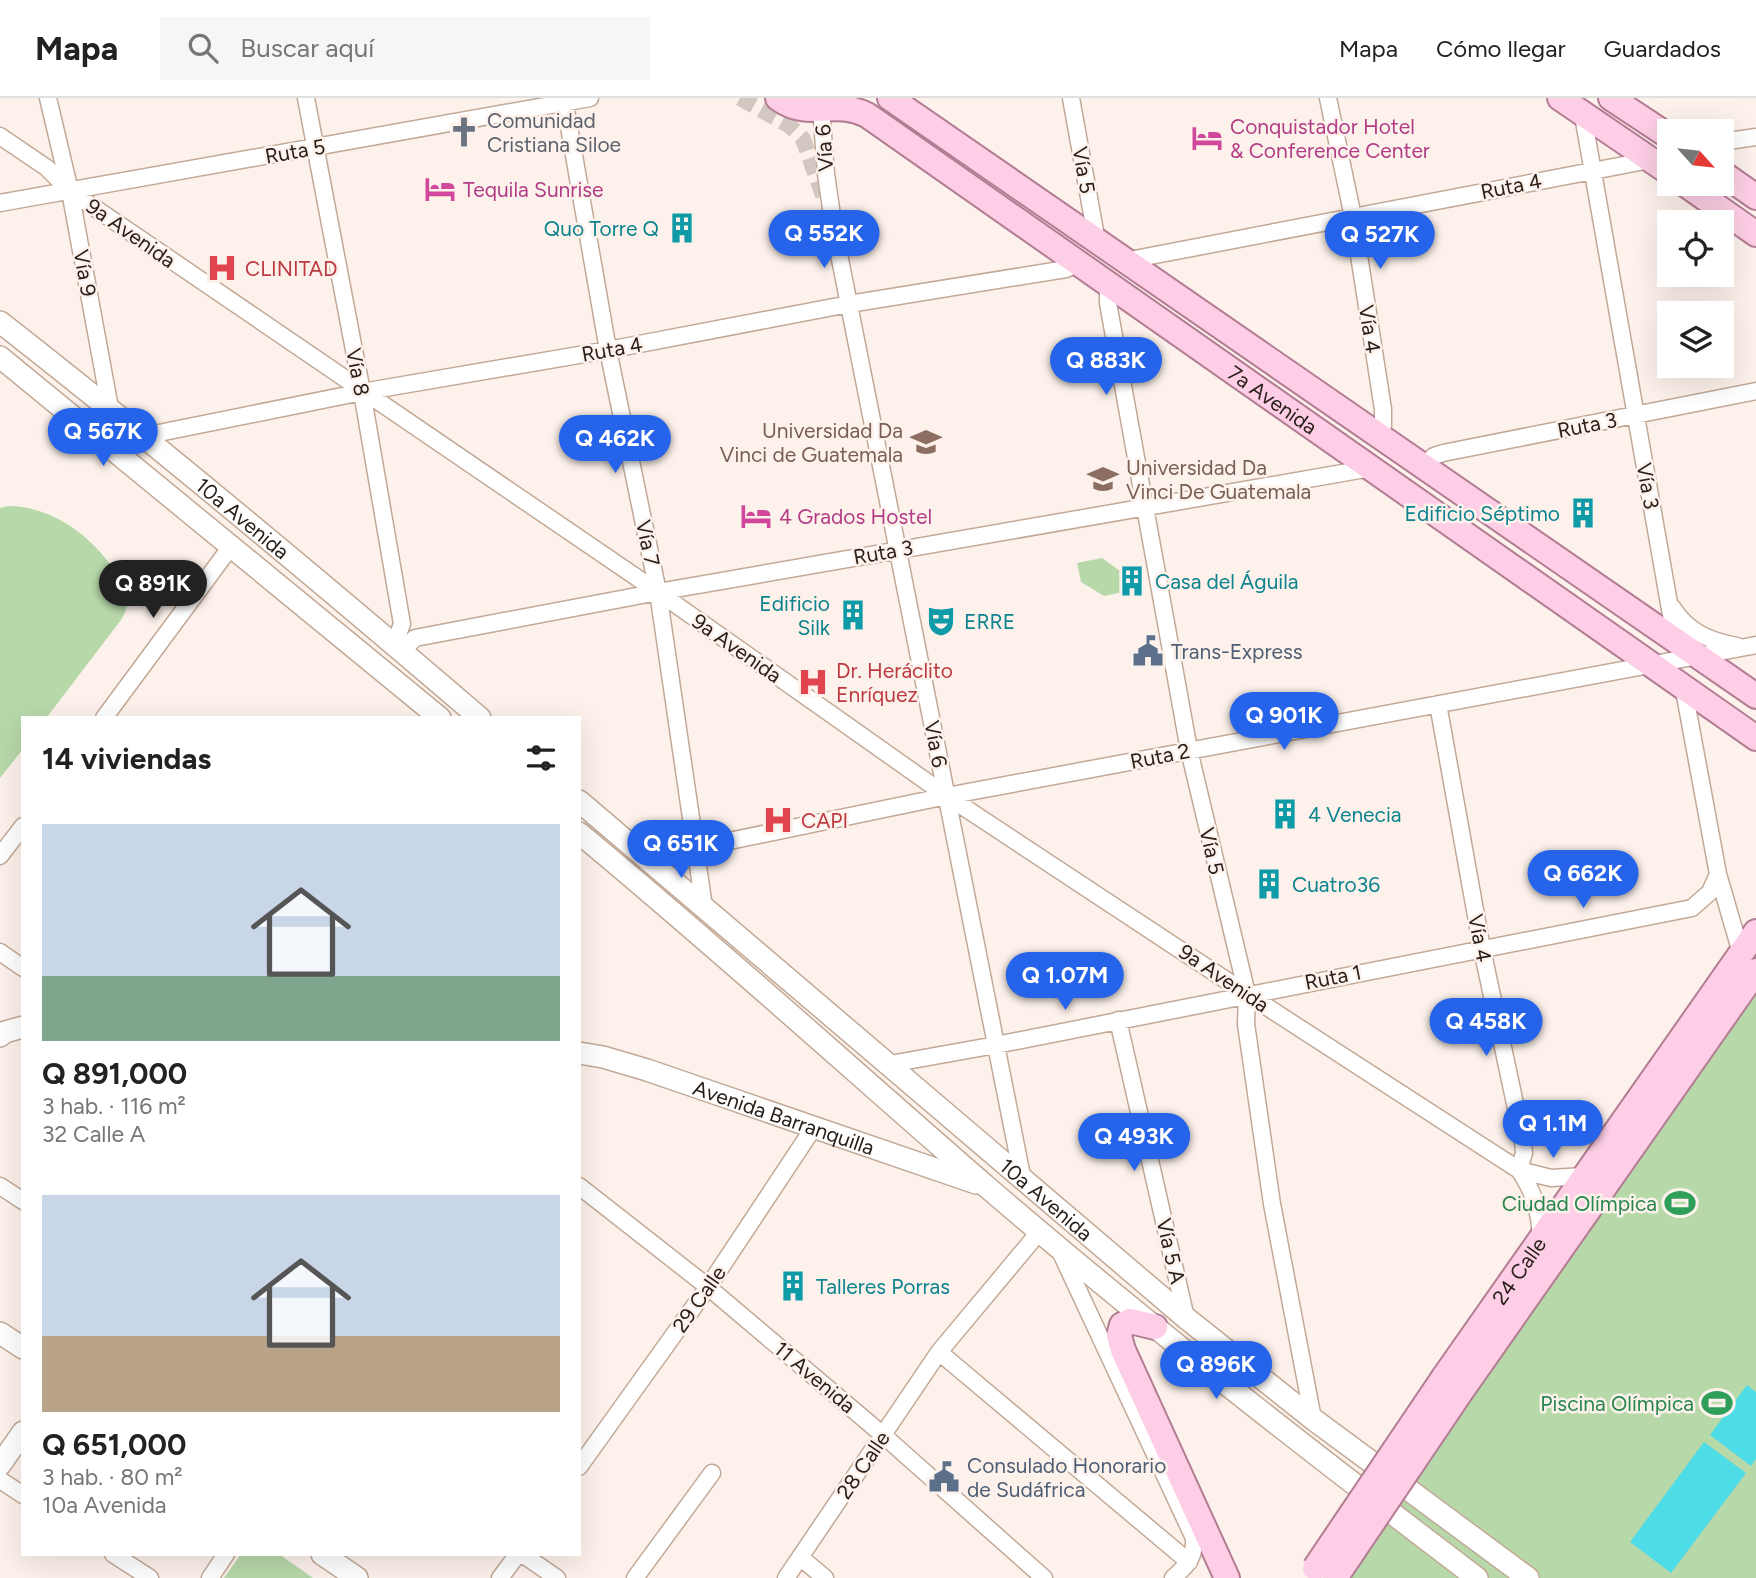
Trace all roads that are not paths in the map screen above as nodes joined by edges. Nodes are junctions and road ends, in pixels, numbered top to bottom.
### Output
1 (48, 98) edge
2 (306, 98) edge
3 (590, 98) edge
4 (778, 98) edge
5 (890, 98) edge
6 (1071, 98) edge
7 (1328, 98) edge
8 (1560, 98) edge
9 (1611, 98) edge
10 (564, 101) edge
11 (1582, 106) edge
12 (821, 108) junction
13 (1657, 128) edge
14 (0, 136) edge
15 (1756, 137) edge
16 (1734, 140) edge
17 (314, 148) junction
18 (1657, 164) edge
19 (1657, 166) edge
20 (1594, 170) junction
21 (1734, 181) edge
22 (70, 191) junction
23 (1702, 196) edge
24 (1756, 197) edge
25 (0, 203) edge
26 (1353, 216) junction
27 (1756, 234) edge
28 (1097, 243) junction
29 (1124, 261) junction
30 (1079, 263) junction
31 (1108, 284) junction
32 (849, 304) junction
33 (0, 322) edge
34 (608, 350) junction
35 (0, 357) edge
36 (1756, 391) edge
37 (362, 392) junction
38 (110, 408) junction
39 (1636, 416) junction
40 (1376, 435) junction
41 (144, 436) junction
42 (1422, 467) junction
43 (1371, 468) junction
44 (1145, 506) junction
45 (232, 545) junction
46 (898, 550) junction
47 (658, 592) junction
48 (1669, 603) junction
49 (392, 643) junction
50 (1750, 646) edge
51 (1684, 653) junction
52 (1652, 665) junction
53 (1684, 689) junction
54 (1756, 696) edge
55 (1438, 704) junction
56 (105, 716) edge
57 (438, 716) edge
58 (478, 716) edge
59 (1756, 738) edge
60 (1189, 750) junction
61 (947, 796) junction
62 (581, 803) edge
63 (21, 829) edge
64 (581, 835) edge
65 (694, 848) junction
66 (0, 856) edge
67 (647, 858) junction
68 (1718, 874) junction
69 (704, 907) junction
70 (721, 922) junction
71 (1756, 932) edge
72 (701, 936) junction
73 (1482, 948) junction
74 (0, 952) edge
75 (21, 967) edge
76 (1752, 968) edge
77 (1247, 994) junction
78 (1118, 1020) junction
79 (21, 1028) edge
80 (0, 1036) edge
81 (996, 1045) junction
82 (581, 1053) edge
83 (890, 1064) junction
84 (814, 1127) junction
85 (1519, 1170) junction
86 (1022, 1176) junction
87 (1584, 1176) junction
88 (0, 1186) edge
89 (986, 1186) junction
90 (581, 1188) edge
91 (21, 1200) edge
92 (1040, 1231) junction
93 (1541, 1239) junction
94 (1058, 1246) junction
95 (708, 1287) junction
96 (1186, 1318) junction
97 (1155, 1327) junction
98 (0, 1332) edge
99 (21, 1347) edge
100 (939, 1352) junction
101 (1453, 1384) junction
102 (1313, 1419) junction
103 (21, 1435) edge
104 (883, 1435) junction
105 (581, 1464) edge
106 (0, 1465) edge
107 (712, 1473) dead end
108 (0, 1480) edge
109 (21, 1494) edge
110 (1478, 1541) junction
111 (116, 1556) edge
112 (225, 1556) edge
113 (325, 1556) edge
114 (518, 1556) edge
115 (523, 1556) edge
116 (800, 1557) junction
117 (1189, 1562) junction
118 (1460, 1565) junction
119 (1319, 1575) edge
120 (150, 1578) edge
121 (210, 1578) edge
122 (356, 1578) edge
123 (500, 1578) edge
124 (556, 1578) edge
125 (635, 1578) edge
126 (786, 1578) edge
127 (825, 1578) edge
128 (1044, 1578) edge
129 (1173, 1578) edge
130 (1227, 1578) edge
131 (1477, 1578) edge
132 (1528, 1578) edge

1 - 22 street, Vía 9
2 - 17 street, Vía 8
3 - 10 street, Ruta 5
4 - 12 main road, 7a Avenida
5 - 28 main road, 7a Avenida
6 - 28 street, Vía 5
7 - 26 street, Vía 4
8 - 11 main road
9 - 13 main road
10 - 17 street, Ruta 5
10 - 34 street, Vía 7
11 - 18 main road
11 - 20 street, Vía 3
12 - 30 main road, 7a Avenida
12 - 32 street, Vía 6
14 - 22 street, 9a Avenida
15 - 16 street
17 - 22 street, Ruta 5
17 - 37 street, Vía 8
19 - 20 street, Ruta 4
20 - 26 street, Ruta 4
20 - 39 street, Vía 3
21 - 24 main road
22 - 25 street, Ruta 5
22 - 37 street, 9a Avenida
22 - 38 street, Vía 9
23 - 27 main road
26 - 29 street, Ruta 4
26 - 40 street, Vía 4
28 - 29 main road, 7a Avenida
29 - 40 main road, 7a Avenida
30 - 31 main road, 7a Avenida
30 - 32 street, Ruta 4
31 - 43 main road, 7a Avenida
31 - 44 street, Vía 5
32 - 34 street, Ruta 4
32 - 46 street, Vía 6
33 - 38 main road, 10a Avenida
34 - 37 street, Ruta 4
34 - 47 street, Vía 7
35 - 45 main road, 10a Avenida
36 - 39 street, Ruta 3
37 - 41 street, Ruta 4
37 - 47 street, 9a Avenida
37 - 49 street, Vía 8
38 - 41 main road, 10a Avenida
39 - 42 street, Ruta 3
39 - 48 street, Vía 3
40 - 42 main road, 7a Avenida
41 - 49 main road, 10a Avenida
42 - 51 main road, 7a Avenida
43 - 44 street, Ruta 3
43 - 52 main road, 7a Avenida
44 - 46 street, Ruta 3
44 - 60 street, Vía 5
45 - 49 main road
45 - 56 street
45 - 57 main road, 10a Avenida
46 - 47 street, Ruta 3
46 - 61 street, Vía 6
47 - 49 street, Ruta 3
47 - 61 street, 9a Avenida
47 - 65 street, Vía 7
48 - 50 street
48 - 51 street, Vía 3
49 - 58 main road, 10a Avenida
50 - 51 street, Ruta 2
51 - 52 street, Ruta 2
51 - 53 street, Vía 3
51 - 54 main road, 7a Avenida
52 - 53 main road, 7a Avenida
52 - 55 street, Ruta 2
53 - 59 main road, 7a Avenida
53 - 68 street, Vía 3
55 - 60 street, Ruta 2
55 - 73 street, Vía 4
60 - 61 street, Ruta 2
60 - 77 street, Vía 5
61 - 65 street, Ruta 2
61 - 77 street, 9a Avenida
61 - 81 street, Vía 6
62 - 67 main road, 10a Avenida
63 - 66 street
64 - 72 main road, 10a Avenida
65 - 67 street, Ruta 2
65 - 69 street, Vía 7
67 - 69 main road, 10a Avenida
68 - 73 street, Ruta 1
68 - 76 street, Vía 3
69 - 70 main road, 10a Avenida
70 - 72 main road
70 - 83 main road, 10a Avenida
71 - 76 main road, 24 Calle
72 - 89 main road, 10a Avenida
73 - 77 street, Ruta 1
73 - 85 street, Vía 4
74 - 75 street
76 - 87 main road, 24 Calle
76 - 101 main road, 24 Calle
77 - 78 street, Ruta 1
77 - 85 street, 9a Avenida
77 - 102 street, Vía 5
78 - 81 street, Ruta 1
78 - 96 street, Vía 5 A
79 - 80 main road
81 - 83 street, Ruta 1
81 - 86 street, Vía 6
82 - 84 main road, Avenida Barranquilla
83 - 86 main road, 10a Avenida
84 - 89 main road, Avenida Barranquilla
84 - 95 street, 29 Calle
85 - 87 street, 9a Avenida
85 - 93 street, 9a Avenida
86 - 96 main road, 10a Avenida
87 - 93 main road, 24 Calle
88 - 91 street
89 - 92 main road, 10a Avenida
90 - 95 street, 11 Avenida
92 - 94 main road, 10a Avenida
92 - 100 street, 28 Calle
93 - 101 main road, 24 Calle
94 - 97 main road, 10a Avenida
94 - 117 street
95 - 104 street, 11 Avenida
95 - 105 street, 29 Calle
96 - 102 main road, 10a Avenida
97 - 118 main road, 10a Avenida
97 - 130 main road
98 - 99 main road
100 - 104 street, 28 Calle
100 - 117 street
101 - 119 main road, 24 Calle, bridge
102 - 110 main road, 10a Avenida
103 - 106 main road
104 - 116 street, 28 Calle
104 - 128 street, 11 Avenida
107 - 125 street
108 - 109 street
110 - 118 main road
110 - 132 main road, 10a Avenida
111 - 120 street
112 - 121 street
113 - 122 main road
114 - 123 street
115 - 124 street
116 - 126 street, 28 Calle
116 - 127 street
117 - 129 street
118 - 131 main road, 10a Avenida

